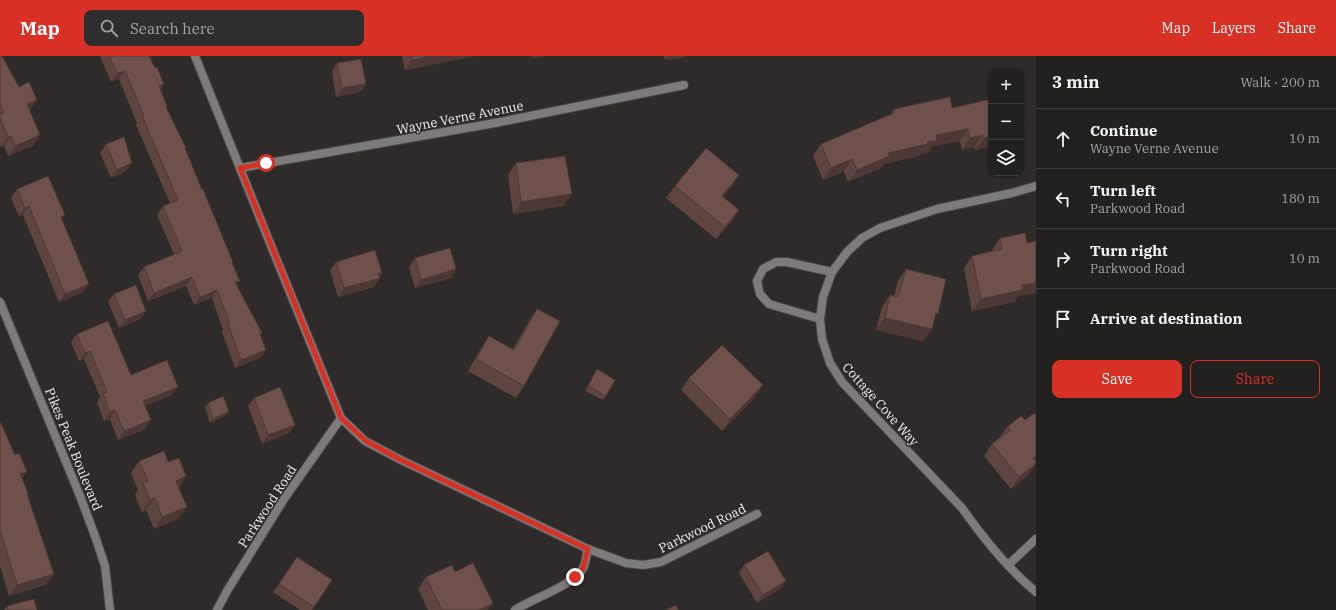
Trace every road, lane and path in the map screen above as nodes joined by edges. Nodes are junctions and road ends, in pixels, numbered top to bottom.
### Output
1 (195, 56) edge
2 (684, 85) dead end
3 (240, 168) junction
4 (1036, 186) edge
5 (832, 272) junction
6 (0, 302) edge
7 (820, 319) junction
8 (341, 418) junction
9 (757, 514) dead end
10 (1036, 539) edge
11 (588, 549) junction
12 (1008, 565) junction
13 (1036, 592) edge
14 (110, 610) edge
15 (217, 610) edge
16 (515, 610) edge

1 - 3 street, Parkwood Road
2 - 3 street, Wayne Verne Avenue
3 - 8 street, Parkwood Road
4 - 5 street, Cottage Cove Way
5 - 7 street, Cottage Cove Way
5 - 7 street
6 - 14 street, Pikes Peak Boulevard
7 - 12 street, Cottage Cove Way
8 - 11 street, Parkwood Road
8 - 15 street, Parkwood Road
9 - 11 street, Parkwood Road
10 - 12 street
11 - 16 street
12 - 13 street, Cottage Cove Way

